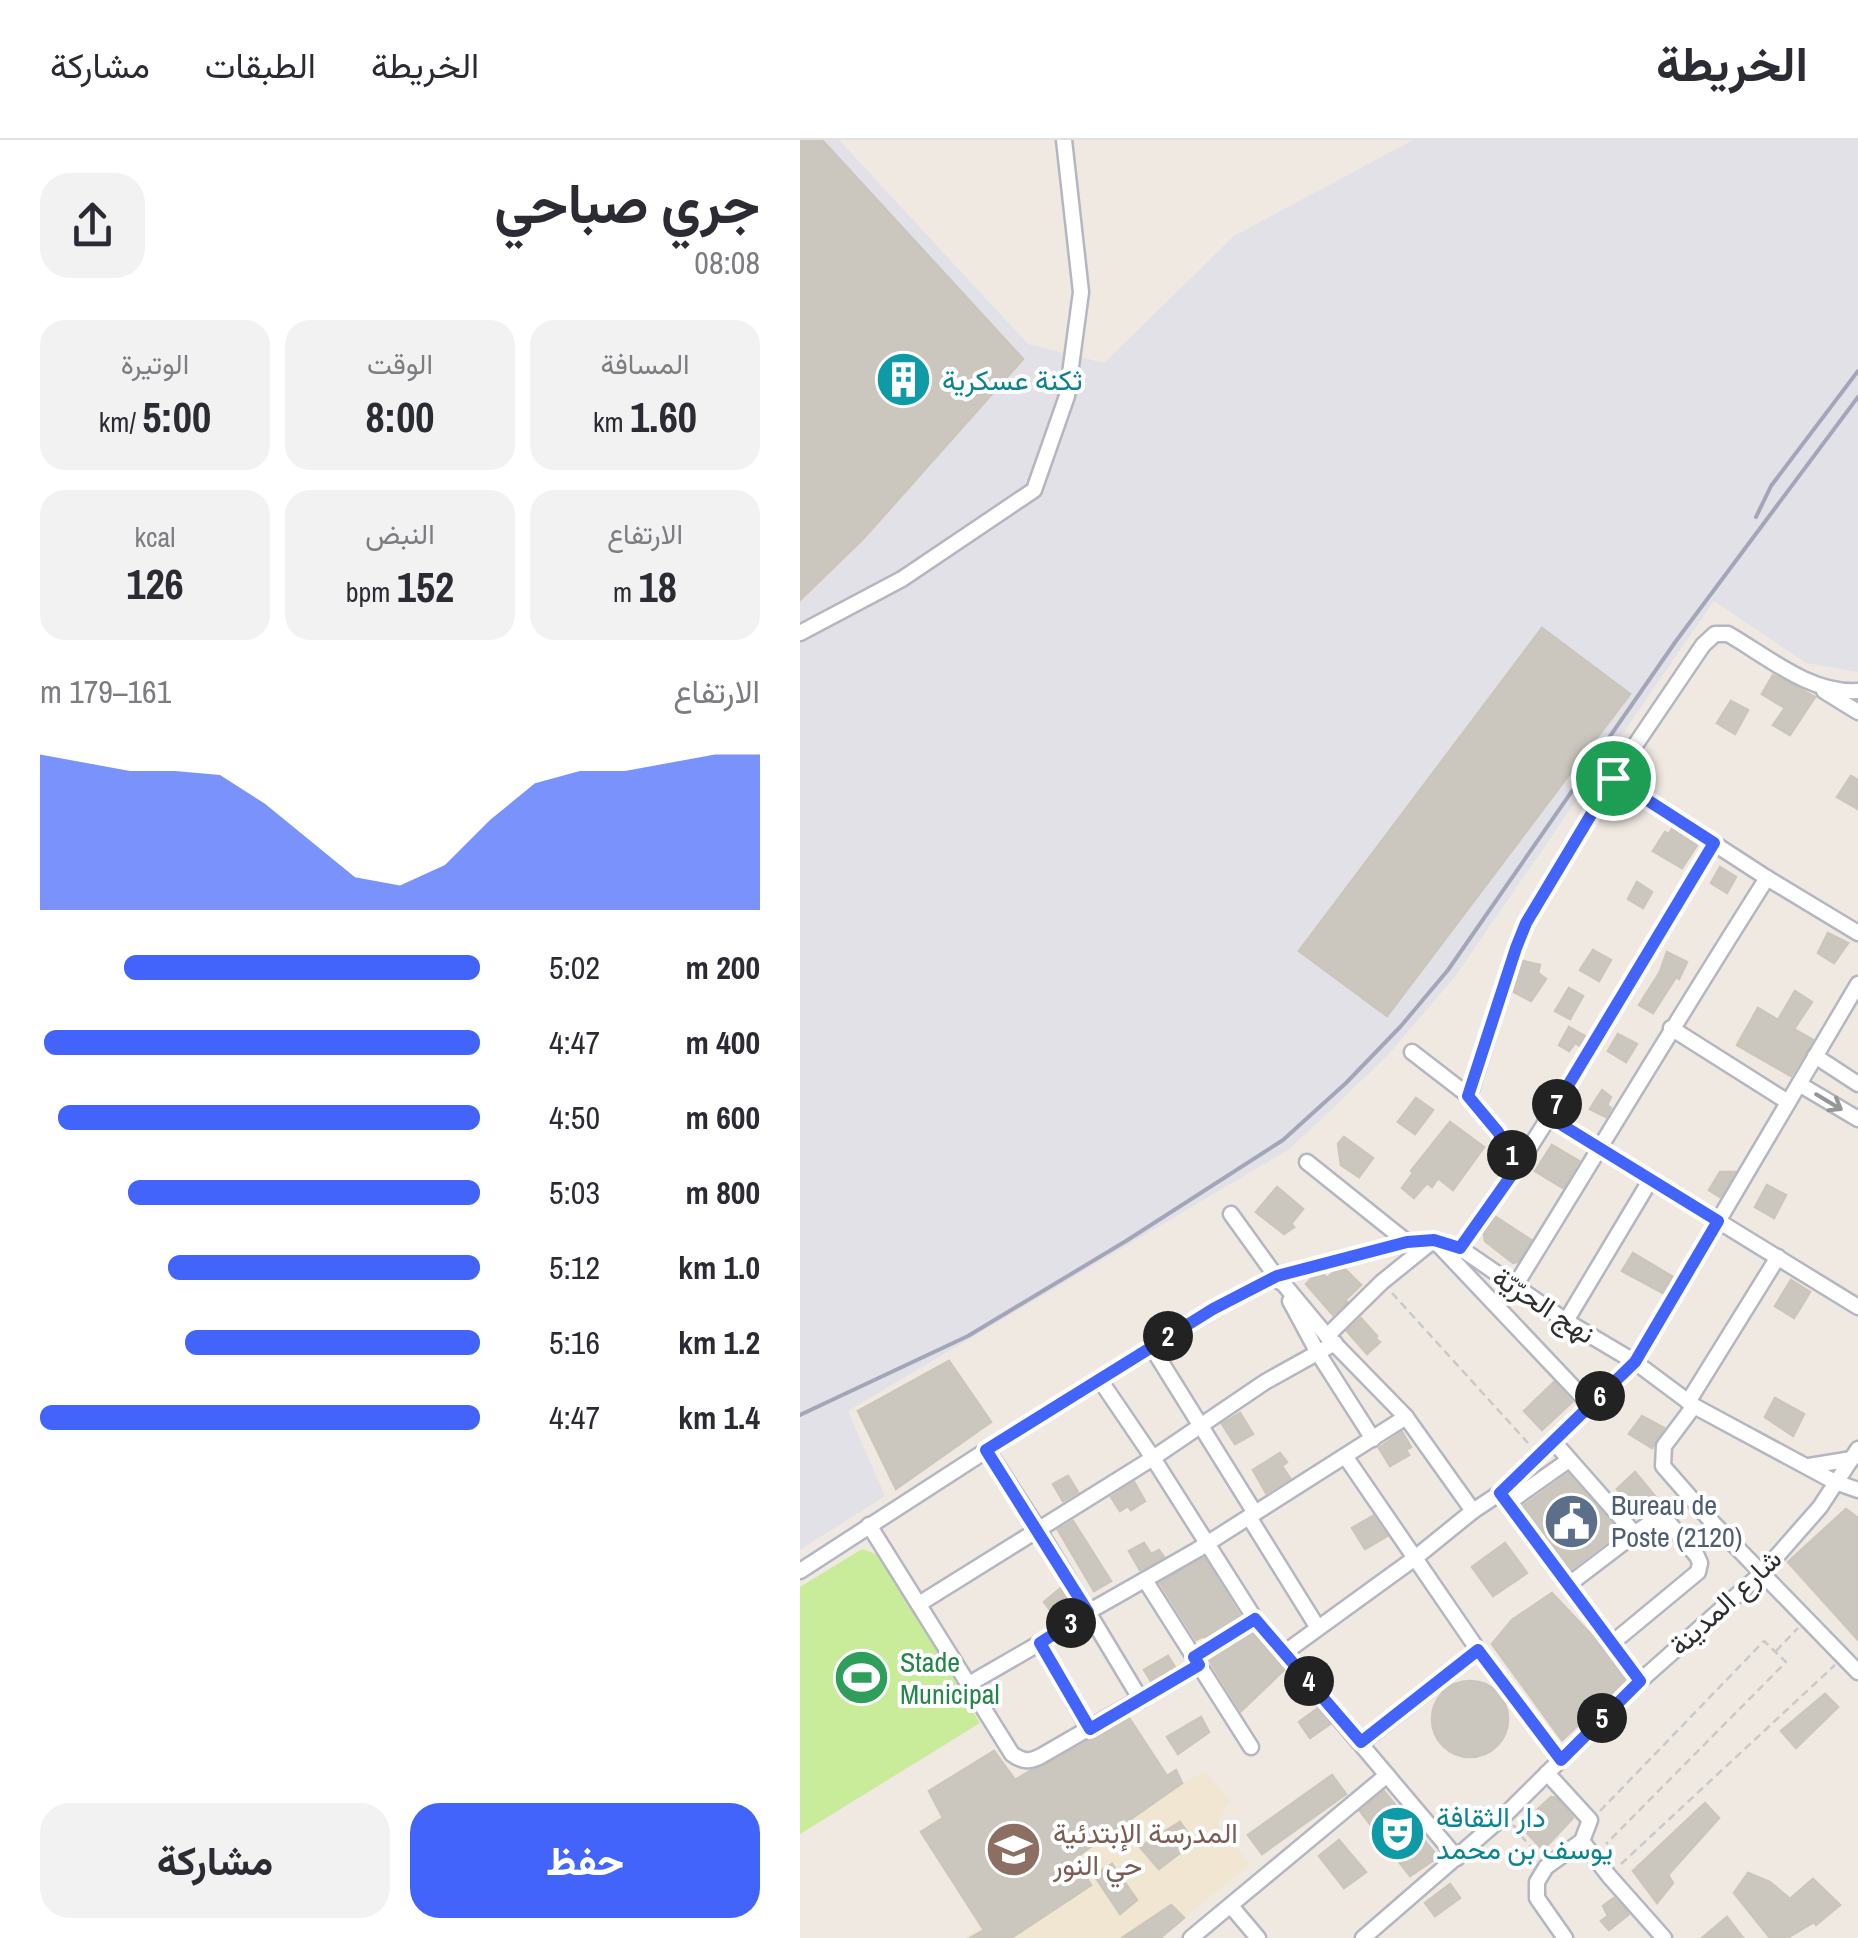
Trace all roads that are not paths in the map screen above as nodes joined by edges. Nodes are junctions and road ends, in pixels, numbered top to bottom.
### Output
1 (1064, 140) edge
2 (800, 633) edge
3 (1814, 686) junction
4 (1858, 691) edge
5 (1858, 712) edge
6 (1613, 778) junction
7 (1714, 843) junction
8 (1767, 878) junction
9 (1858, 933) edge
10 (1858, 984) edge
11 (1672, 1028) junction
12 (1412, 1052) dead end
13 (1815, 1056) junction
14 (1800, 1084) junction
15 (1858, 1084) edge
16 (1468, 1096) junction
17 (1788, 1102) junction
18 (1549, 1117) junction
19 (1858, 1120) edge
20 (1600, 1148) junction
21 (1307, 1162) dead end
22 (1518, 1166) junction
23 (1651, 1179) junction
24 (1231, 1214) dead end
25 (1718, 1221) junction
26 (1434, 1240) junction
27 (1407, 1242) junction
28 (1460, 1248) junction
29 (1778, 1258) junction
30 (1277, 1276) junction
31 (1515, 1286) junction
32 (1858, 1307) edge
33 (1566, 1322) junction
34 (1331, 1340) junction
35 (1152, 1346) junction
36 (1318, 1353) junction
37 (1635, 1362) junction
38 (1100, 1380) junction
39 (1691, 1404) junction
40 (1590, 1406) junction
41 (1406, 1417) junction
42 (1200, 1427) junction
43 (1373, 1439) junction
44 (1554, 1442) junction
45 (986, 1450) junction
46 (1345, 1456) junction
47 (1856, 1456) edge
48 (1154, 1458) junction
49 (1569, 1460) junction
50 (1809, 1466) junction
51 (1834, 1482) junction
52 (1858, 1490) edge
53 (1504, 1498) junction
54 (1473, 1511) junction
55 (1252, 1514) junction
56 (869, 1525) junction
57 (1038, 1528) junction
58 (1634, 1534) junction
59 (1208, 1543) junction
60 (1414, 1558) junction
61 (800, 1571) edge
62 (1762, 1573) junction
63 (1144, 1580) junction
64 (1568, 1586) junction
65 (919, 1604) junction
66 (1088, 1612) junction
67 (1255, 1619) junction
68 (1318, 1628) junction
69 (1040, 1643) junction
70 (1611, 1644) junction
71 (1478, 1650) junction
72 (1284, 1652) junction
73 (1196, 1661) junction
74 (1854, 1666) edge
75 (1640, 1681) junction
76 (969, 1684) junction
77 (1141, 1700) junction
78 (1090, 1729) junction
79 (1361, 1742) junction
80 (1251, 1747) dead end
81 (1561, 1760) junction
82 (1547, 1774) junction
83 (1387, 1775) junction
84 (1582, 1841) junction
85 (1458, 1858) junction
86 (1231, 1906) junction
87 (1661, 1935) edge
88 (1191, 1938) edge
89 (1258, 1938) edge
90 (1364, 1938) edge
91 (1566, 1938) edge

1 - 2 street
3 - 4 street
3 - 5 street
3 - 6 street
6 - 7 street
6 - 16 street
7 - 8 street
7 - 18 street
8 - 9 street
8 - 11 street
10 - 13 street
11 - 17 street
11 - 20 street
12 - 16 street
13 - 14 street
13 - 15 street
14 - 17 street
14 -> 19 street
16 - 22 street
17 - 25 street
18 - 20 street
18 - 22 street
20 - 23 street
20 - 31 street
21 - 27 street
22 - 28 street
23 - 25 street
23 - 33 street
24 - 30 street
25 - 29 street
25 - 37 street
26 - 27 street, نهج الحرّيّة
26 - 28 street, نهج الحرّيّة
26 - 34 street
26 - 40 street
27 - 30 street, نهج الحرّيّة
28 - 31 street, نهج الحرّيّة
29 - 32 street
29 - 39 street
30 - 34 street
30 - 35 street, نهج الحرّيّة
30 - 36 street
31 - 33 street, نهج الحرّيّة
33 - 37 street, نهج الحرّيّة
34 - 36 street
34 - 41 street
35 - 38 street, نهج الحرّيّة
35 - 42 street
36 - 42 street
36 - 43 street
37 - 39 street, نهج الحرّيّة
37 - 40 street
38 - 45 street, نهج الحرّيّة
38 - 48 street
39 - 50 street, نهج الحرّيّة
39 - 62 street
40 - 44 street
41 - 43 street
41 - 54 street
42 - 48 street
42 - 55 street
43 - 46 street
44 - 49 street
44 - 53 street
45 - 56 street, نهج الحرّيّة
45 - 57 street
46 - 55 street
46 - 60 street
47 - 50 street
47 - 51 street, شارع المدينة
48 - 57 street
48 - 59 street
49 - 53 street
49 - 58 street
50 - 51 street, نهج الحرّيّة
51 - 52 street, نهج الحرّيّة
51 - 62 street, شارع المدينة
53 - 54 street
53 - 64 street
54 - 60 street
55 - 59 street
55 - 68 street
56 - 61 street, نهج الحرّيّة
56 - 65 street
57 - 65 street
57 - 66 street
58 - 64 street
58 - 70 street
59 - 63 street
59 - 67 street
60 - 68 street
60 - 71 street
62 - 74 street
62 - 75 street, شارع المدينة
63 - 66 street
63 - 73 street
64 - 70 street
65 - 76 street
66 - 69 street
66 - 77 street
67 - 72 street
67 - 73 street
68 - 72 street
69 - 76 street
69 - 78 street
70 - 75 street
71 - 79 street
71 - 81 street
72 - 79 street
73 - 77 street
73 - 80 street
75 - 81 street, شارع المدينة
76 - 78 street
77 - 78 street
79 - 83 street
81 - 82 street, شارع المدينة
82 - 84 street
82 - 85 street, شارع المدينة
83 - 85 street
83 - 86 street
84 - 87 street
84 - 91 street
85 - 90 street, شارع المدينة
86 - 88 street
86 - 89 street

